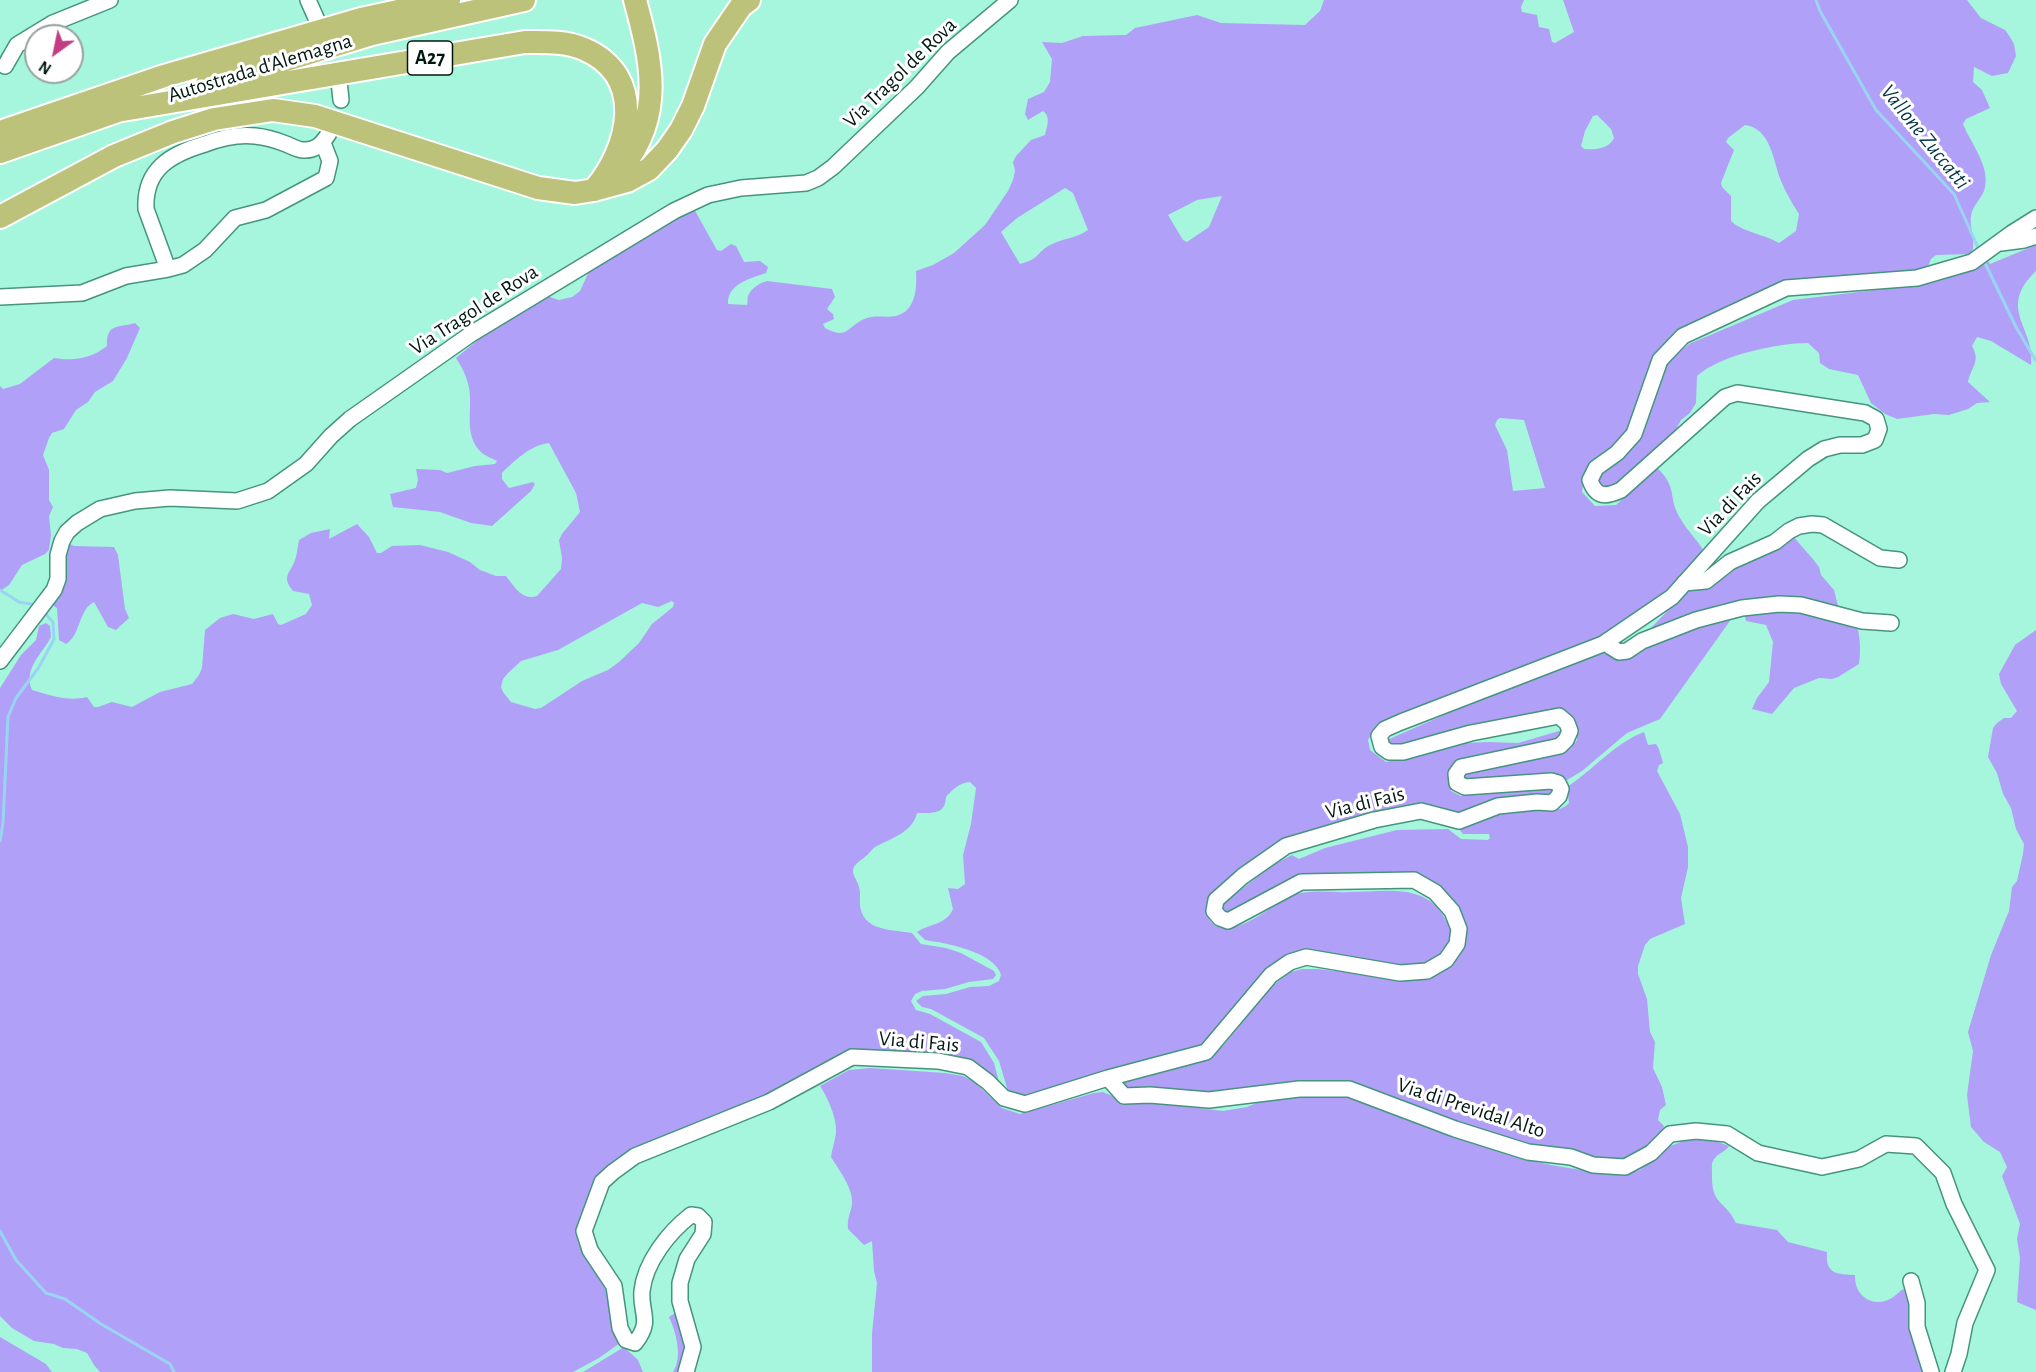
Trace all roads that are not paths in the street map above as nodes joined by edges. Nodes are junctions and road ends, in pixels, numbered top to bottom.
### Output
1 (110, 0) edge
2 (309, 0) edge
3 (403, 0) edge
4 (449, 0) edge
5 (524, 0) edge
6 (749, 0) edge
7 (1010, 0) edge
8 (636, 3) edge
9 (316, 18) dead end
10 (361, 19) junction
11 (67, 24) edge
12 (24, 42) edge
13 (5, 66) dead end
14 (335, 69) dead end
15 (341, 100) dead end
16 (111, 112) junction
17 (0, 132) edge
18 (0, 152) edge
19 (594, 190) junction
20 (0, 217) edge
21 (2036, 218) edge
22 (2036, 236) edge
23 (1983, 254) junction
24 (168, 270) junction
25 (0, 297) edge
26 (1899, 560) dead end
27 (1684, 583) junction
28 (1891, 623) dead end
29 (1607, 641) junction
30 (0, 661) edge
31 (1108, 1078) junction
32 (1911, 1281) dead end
33 (686, 1372) edge
34 (1931, 1372) edge
35 (1953, 1372) edge

1 - 11 street
2 - 9 street
3 - 10 highway
4 - 10 highway, Autostrada d'Alemagna
5 - 16 highway, Autostrada d'Alemagna / A27
6 - 19 highway
7 - 30 street, Via Tragol de Rova
8 - 19 highway
10 - 17 highway, Autostrada d'Alemagna
12 - 13 street
14 - 15 street
16 - 18 highway, Autostrada d'Alemagna / A27
16 - 19 highway, A27
19 - 20 highway
21 - 23 street
22 - 23 street
23 - 27 street, Via di Fais
24 - 24 street
24 - 25 street
26 - 27 street
27 - 29 street, Via di Fais
28 - 29 street
29 - 31 street, Via di Fais
31 - 33 street, Via di Fais
31 - 35 street, Via di Previdal Alto
32 - 34 street

